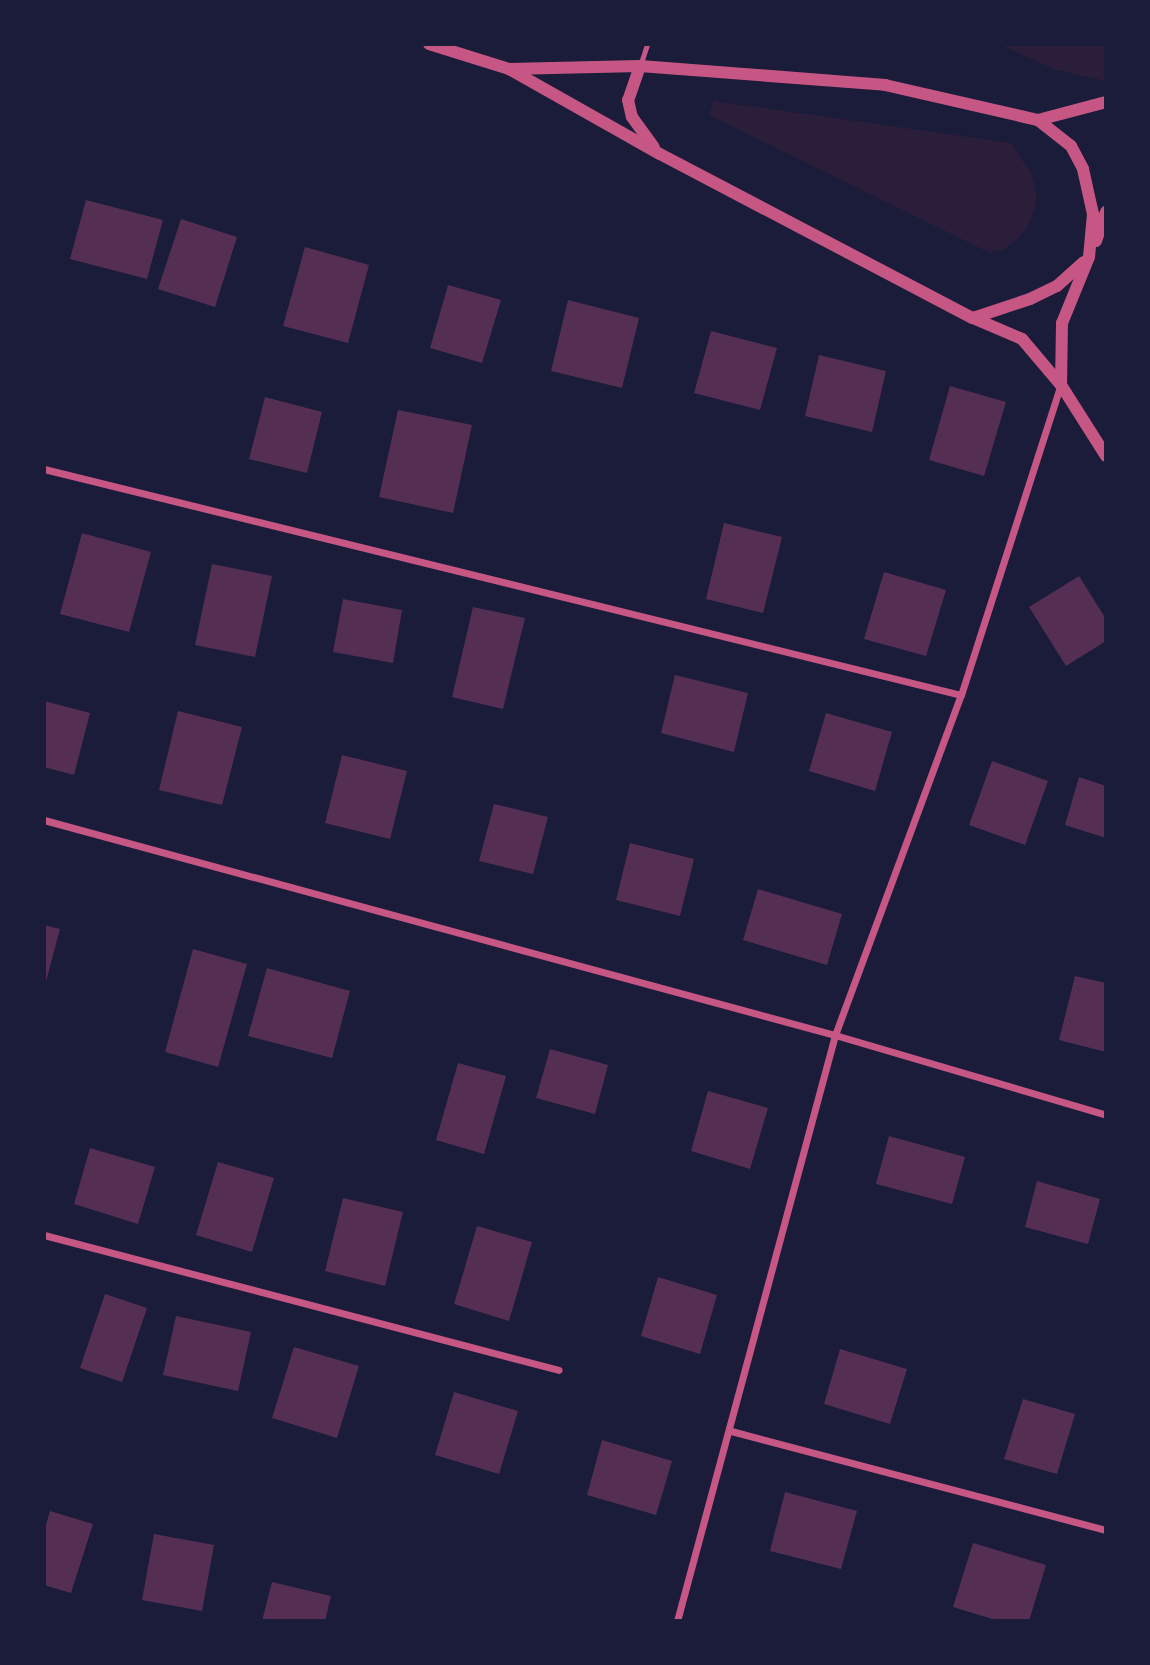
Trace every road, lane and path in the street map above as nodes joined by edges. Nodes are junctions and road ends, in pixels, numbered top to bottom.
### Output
1 (429, 44) edge
2 (647, 44) edge
3 (640, 66) junction
4 (509, 69) junction
5 (1106, 102) edge
6 (1038, 120) junction
7 (660, 154) junction
8 (1106, 212) edge
9 (1089, 257) junction
10 (973, 318) junction
11 (1060, 385) junction
12 (1106, 456) edge
13 (44, 469) edge
14 (961, 695) junction
15 (44, 820) edge
16 (835, 1035) junction
17 (1106, 1115) edge
18 (44, 1235) edge
19 (559, 1370) dead end
20 (731, 1431) junction
21 (1106, 1530) edge
22 (677, 1621) edge

1 - 4 street
2 - 3 lane
3 - 4 street
3 - 6 street
3 - 7 street
4 - 7 street
5 - 6 street
6 - 9 street
7 - 10 street
8 - 9 street
9 - 10 street
9 - 11 street
10 - 11 street
11 - 12 street
11 - 14 street
13 - 14 street
14 - 16 street
15 - 16 street
16 - 17 street
16 - 20 street
18 - 19 street
20 - 21 street
20 - 22 street

